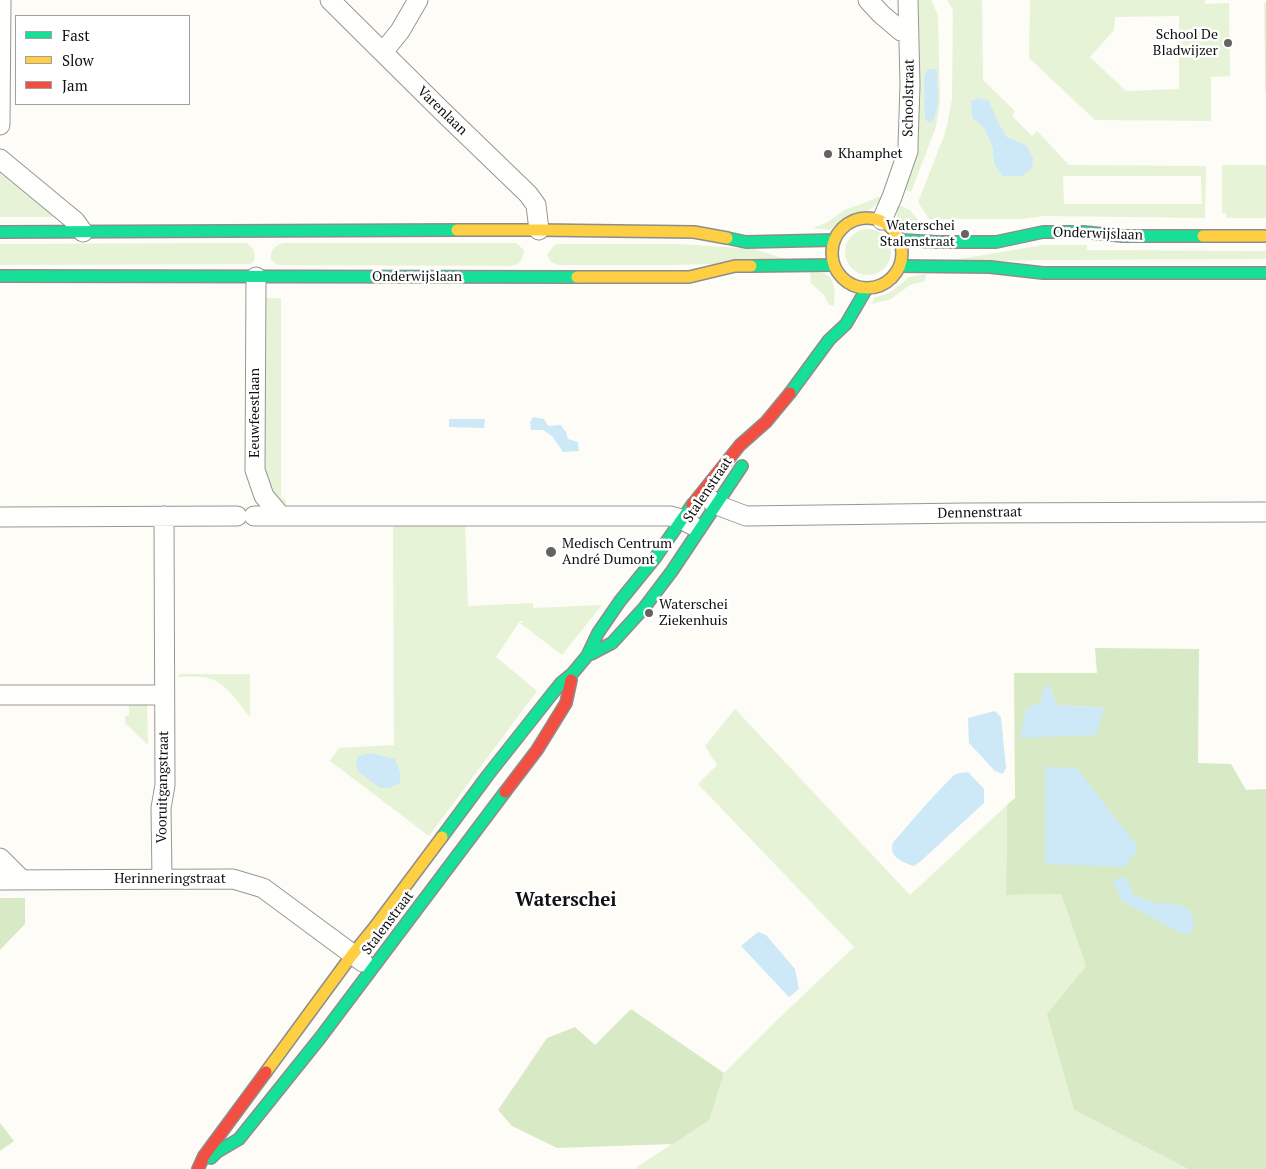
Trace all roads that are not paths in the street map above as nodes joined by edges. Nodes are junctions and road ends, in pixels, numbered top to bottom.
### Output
1 (1, 0) edge
2 (330, 0) edge
3 (418, 0) edge
4 (868, 0) edge
5 (908, 0) edge
6 (908, 30) junction
7 (383, 52) junction
8 (0, 125) edge
9 (0, 159) edge
10 (882, 220) junction
11 (539, 230) junction
12 (0, 232) edge
13 (83, 232) junction
14 (1266, 236) edge
15 (834, 240) junction
16 (900, 240) junction
17 (834, 264) junction
18 (900, 266) junction
19 (1266, 272) edge
20 (0, 276) edge
21 (256, 282) junction
22 (868, 288) junction
23 (836, 320) dead end
24 (829, 340) junction
25 (766, 422) junction
26 (756, 444) dead end
27 (748, 458) dead end
28 (701, 493) junction
29 (717, 505) junction
30 (1266, 512) edge
31 (280, 515) junction
32 (164, 516) junction
33 (0, 517) edge
34 (681, 519) junction
35 (699, 530) junction
36 (586, 656) junction
37 (572, 674) junction
38 (0, 695) edge
39 (164, 695) junction
40 (0, 858) edge
41 (162, 878) junction
42 (0, 880) edge
43 (22, 880) junction
44 (352, 955) junction
45 (372, 969) junction
46 (310, 1032) junction
47 (199, 1169) edge

1 - 8 street
2 - 7 street, Varenlaan
3 - 7 street
4 - 6 street
5 - 6 street, Schoolstraat
6 - 10 street, Schoolstraat
7 - 11 street, Varenlaan
9 - 13 street
10 - 15 main road
10 - 16 main road
11 - 13 main road
11 - 15 main road
12 - 13 main road
14 - 16 main road, Onderwijslaan
15 - 17 main road
16 - 18 main road
17 - 21 main road, Onderwijslaan
17 - 22 main road
18 - 19 main road
18 - 22 main road
20 - 21 main road, Onderwijslaan
21 - 31 street, Eeuwfeestlaan
22 - 24 main road, Stalenstraat
23 - 24 main road, Stalenstraat
24 - 25 main road, Stalenstraat
25 - 26 main road, Stalenstraat
25 - 28 main road, Stalenstraat
27 - 29 main road, Stalenstraat
28 - 29 street, Dennenstraat
28 - 34 main road, Stalenstraat
29 - 30 street, Dennenstraat
29 - 35 main road, Stalenstraat
31 - 32 street
31 - 34 street
32 - 33 street
32 - 39 street, Vooruitgangstraat
34 - 35 street
34 - 36 main road, Stalenstraat
35 - 36 main road, Stalenstraat
36 - 37 main road, Stalenstraat
37 - 44 main road, Stalenstraat
37 - 45 main road, Stalenstraat
38 - 39 street
39 - 41 street, Vooruitgangstraat
40 - 43 street
41 - 43 street, Herinneringstraat
41 - 44 street, Herinneringstraat
42 - 43 street, Herinneringstraat
44 - 45 street, Herinneringstraat
44 - 46 main road, Stalenstraat
45 - 46 main road, Stalenstraat
46 - 47 main road, Stalenstraat
46 - 47 main road, Stalenstraat

